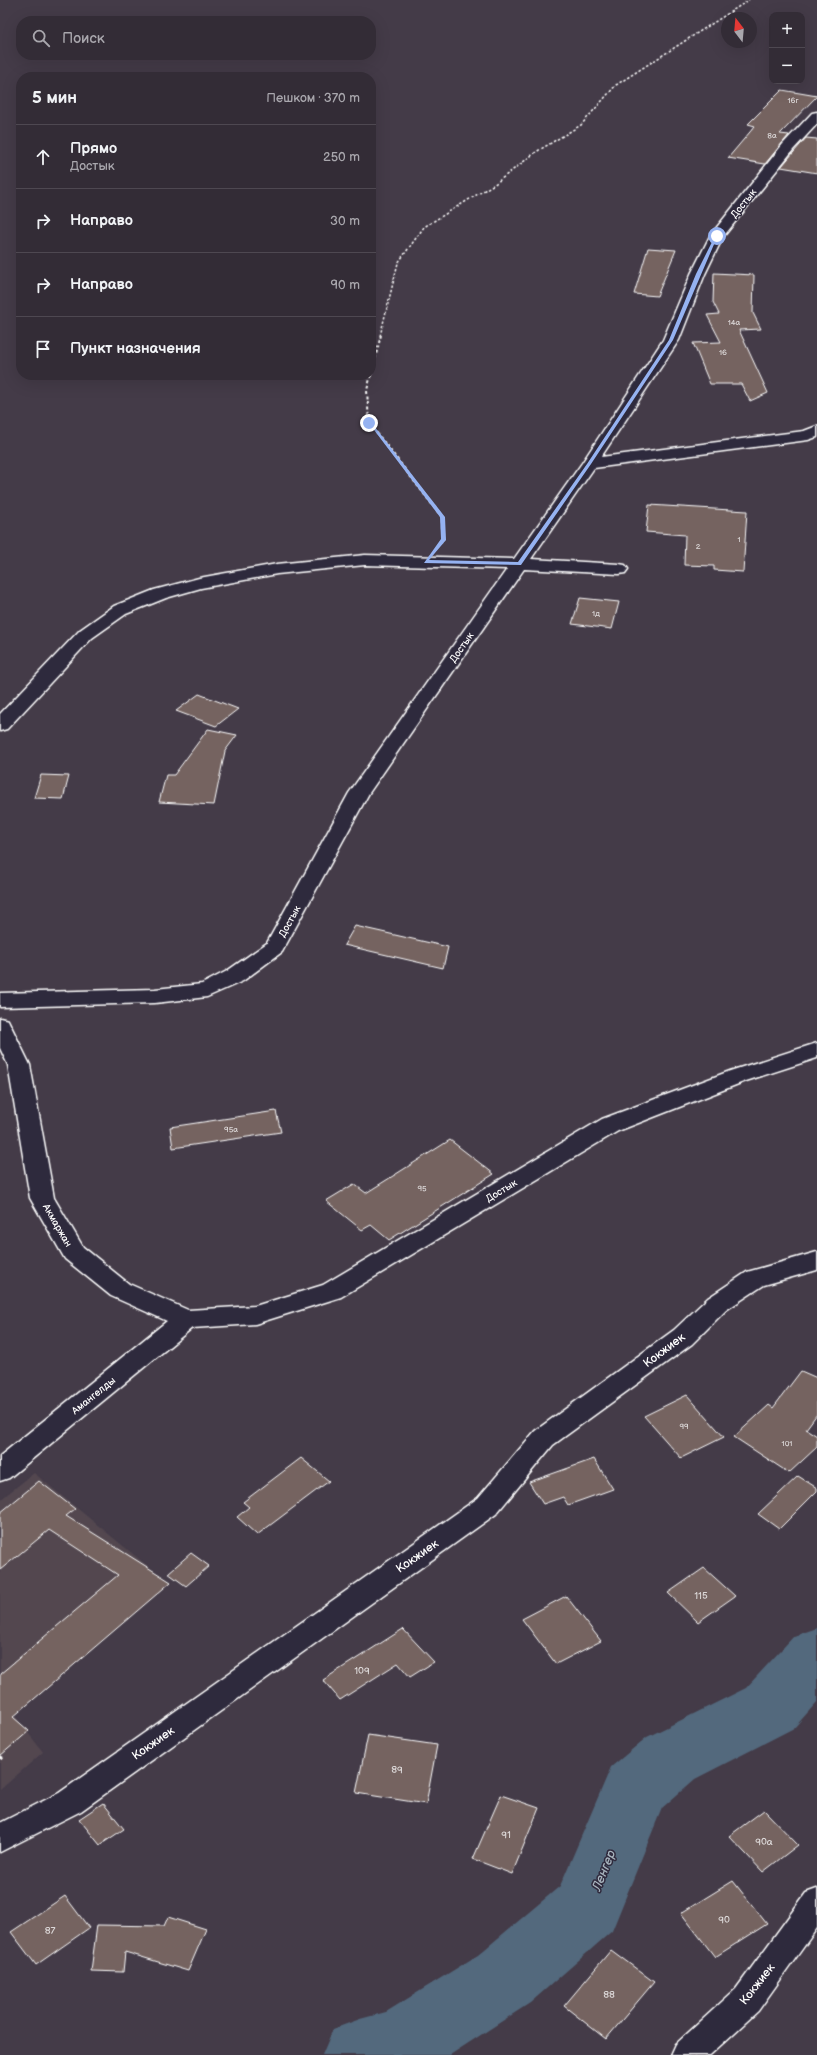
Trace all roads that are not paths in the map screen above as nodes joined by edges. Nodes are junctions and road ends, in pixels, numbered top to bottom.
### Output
1 (817, 116) edge
2 (817, 431) edge
3 (589, 464) junction
4 (520, 564) junction
5 (619, 569) dead end
6 (0, 724) edge
7 (0, 1000) edge
8 (0, 1025) edge
9 (817, 1050) edge
10 (817, 1261) edge
11 (186, 1319) junction
12 (0, 1471) edge
13 (0, 1838) edge
14 (817, 1903) edge
15 (687, 2055) edge

1 - 3 street, Достык
2 - 3 street
3 - 4 street, Достык
4 - 5 street
4 - 6 street
4 - 7 street, Достык
8 - 11 street, Акмаржан
9 - 11 street, Достык
10 - 13 street, Кокжиек
11 - 12 street, Амангелды
14 - 15 street, Кокжиек

